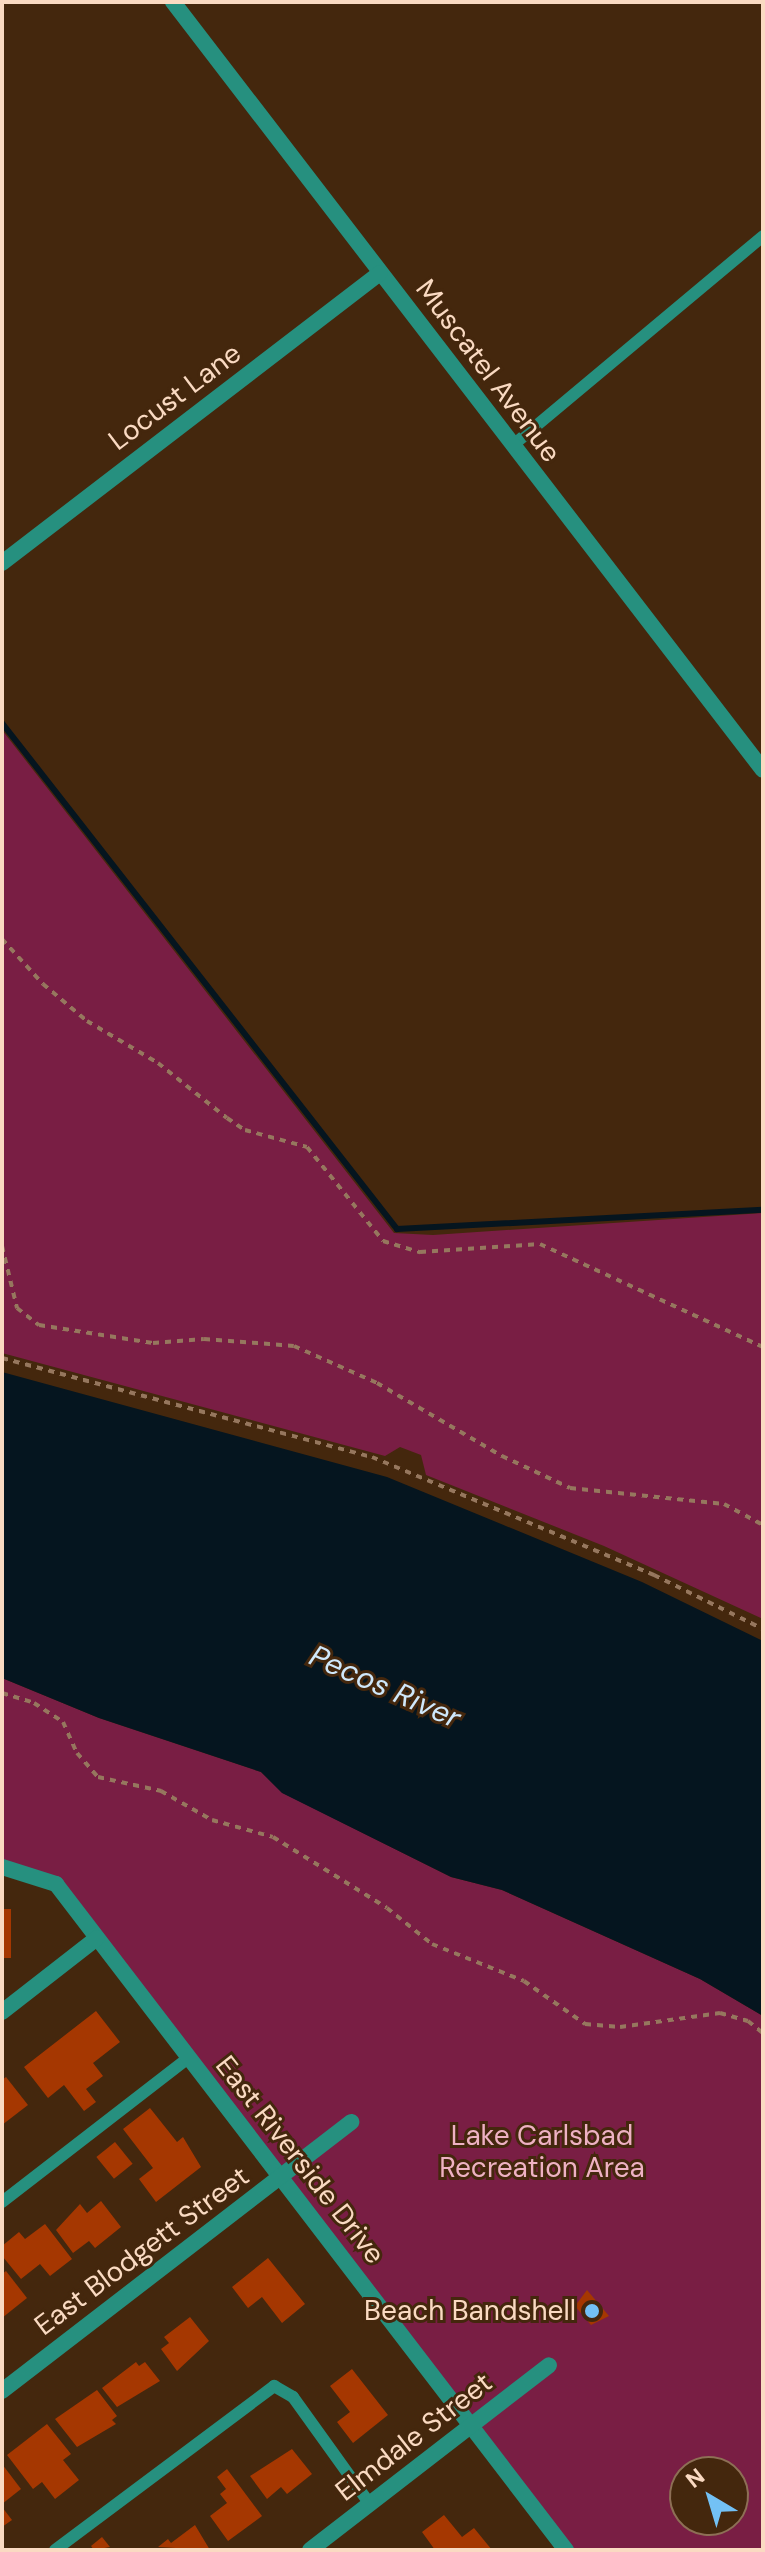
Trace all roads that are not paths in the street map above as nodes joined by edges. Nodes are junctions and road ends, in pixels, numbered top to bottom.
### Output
1 (173, 2) edge
2 (763, 236) edge
3 (380, 273) junction
4 (512, 446) junction
5 (2, 563) edge
6 (763, 770) edge
7 (2, 1867) edge
8 (97, 1938) junction
9 (2, 2012) edge
10 (188, 2058) junction
11 (351, 2122) dead end
12 (281, 2177) junction
13 (2, 2202) edge
14 (549, 2365) dead end
15 (2, 2391) edge
16 (472, 2426) junction
17 (370, 2504) junction
18 (55, 2550) edge
19 (310, 2550) edge
20 (565, 2550) edge

1 - 3 street, Muscatel Avenue
2 - 4 lane
3 - 4 street, Muscatel Avenue
3 - 5 street, Locust Lane
4 - 6 street, Muscatel Avenue
7 - 8 street, East Riverside Drive
8 - 9 street
8 - 10 street, East Riverside Drive
10 - 12 street, East Riverside Drive
10 - 13 lane
11 - 12 street, East Blodgett Street
12 - 15 street, East Blodgett Street
12 - 16 street, East Riverside Drive
14 - 16 street, Elmdale Street
16 - 17 street, Elmdale Street
16 - 20 street, East Riverside Drive
17 - 18 lane
17 - 19 street, Elmdale Street

